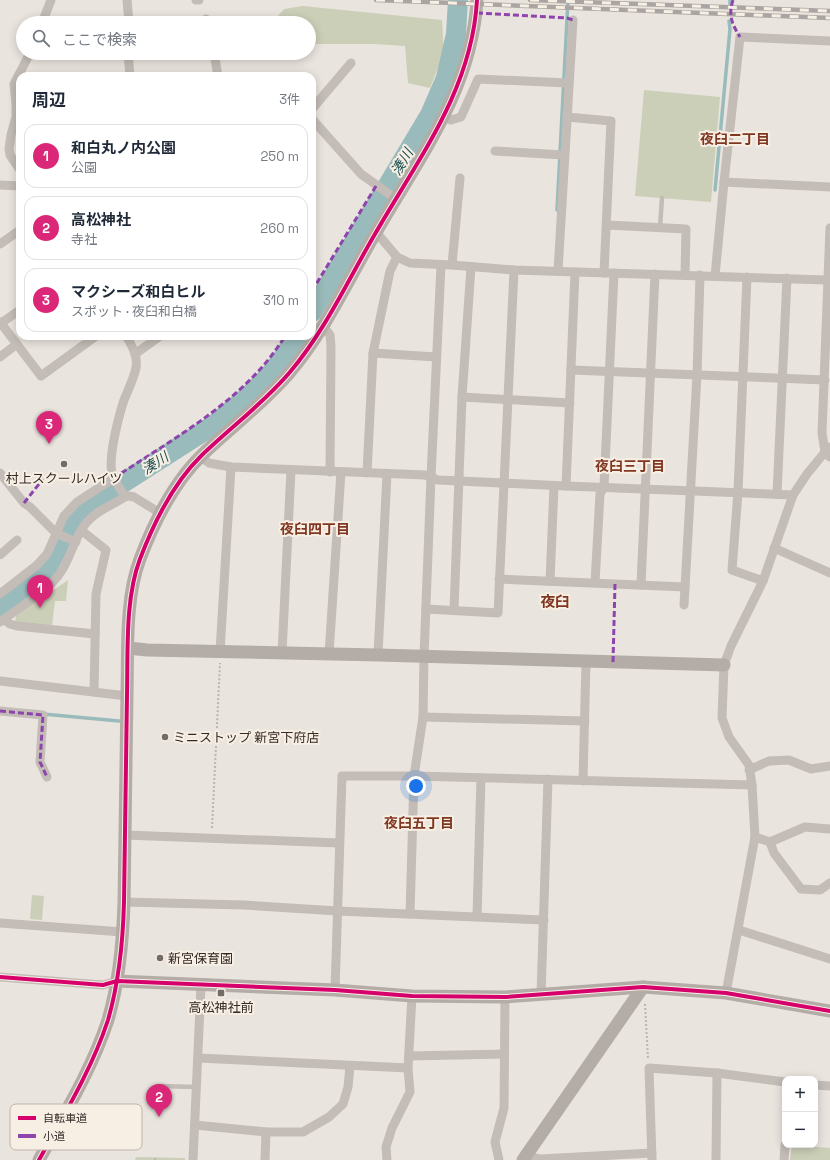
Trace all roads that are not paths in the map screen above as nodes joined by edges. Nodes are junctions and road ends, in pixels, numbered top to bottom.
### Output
1 (51, 0) edge
2 (126, 0) edge
3 (477, 0) edge
4 (45, 16) edge
5 (127, 16) edge
6 (573, 20) dead end
7 (830, 41) edge
8 (26, 60) edge
9 (129, 60) edge
10 (215, 60) edge
11 (351, 63) dead end
12 (20, 72) edge
13 (130, 72) edge
14 (217, 72) edge
15 (16, 80) edge
16 (568, 84) junction
17 (16, 98) edge
18 (316, 104) edge
19 (444, 117) junction
20 (567, 117) junction
21 (16, 119) edge
22 (316, 123) edge
23 (495, 151) dead end
24 (564, 155) junction
25 (16, 164) edge
26 (460, 178) dead end
27 (724, 182) junction
28 (0, 185) edge
29 (16, 186) edge
30 (830, 187) edge
31 (662, 198) dead end
32 (396, 199) junction
33 (607, 225) junction
34 (660, 227) junction
35 (830, 228) edge
36 (376, 232) junction
37 (16, 233) edge
38 (0, 244) edge
39 (397, 257) junction
40 (441, 265) junction
41 (452, 265) junction
42 (471, 267) junction
43 (514, 270) junction
44 (558, 271) junction
45 (575, 272) junction
46 (609, 273) junction
47 (655, 274) junction
48 (685, 275) junction
49 (700, 275) junction
50 (715, 276) junction
51 (747, 277) junction
52 (787, 278) junction
53 (827, 280) junction
54 (16, 312) edge
55 (0, 322) edge
56 (324, 326) junction
57 (316, 338) edge
58 (90, 340) edge
59 (128, 340) edge
60 (154, 340) edge
61 (314, 340) edge
62 (17, 344) junction
63 (373, 353) junction
64 (135, 354) junction
65 (0, 357) edge
66 (436, 357) junction
67 (571, 370) junction
68 (609, 372) junction
69 (651, 373) junction
70 (696, 375) junction
71 (742, 377) junction
72 (782, 379) junction
73 (825, 380) junction
74 (462, 397) junction
75 (508, 400) junction
76 (570, 403) junction
77 (828, 452) edge
78 (201, 457) junction
79 (231, 467) junction
80 (291, 470) junction
81 (330, 472) junction
82 (342, 472) junction
83 (0, 473) edge
84 (367, 473) junction
85 (387, 474) junction
86 (431, 477) junction
87 (115, 479) junction
88 (460, 481) junction
89 (504, 483) junction
90 (554, 486) junction
91 (566, 486) junction
92 (604, 487) junction
93 (646, 488) junction
94 (690, 490) junction
95 (738, 492) junction
96 (777, 494) junction
97 (124, 495) junction
98 (793, 495) junction
99 (160, 513) junction
100 (81, 530) junction
101 (56, 534) junction
102 (17, 540) dead end
103 (76, 542) junction
104 (774, 548) junction
105 (0, 555) edge
106 (830, 574) edge
107 (500, 579) junction
108 (764, 580) junction
109 (550, 581) junction
110 (595, 583) junction
111 (641, 585) junction
112 (685, 587) junction
113 (0, 594) edge
114 (684, 605) dead end
115 (426, 609) junction
116 (454, 610) junction
117 (2, 620) edge
118 (95, 634) junction
119 (128, 648) junction
120 (220, 652) junction
121 (282, 653) junction
122 (329, 654) junction
123 (378, 655) junction
124 (424, 656) junction
125 (586, 662) junction
126 (724, 665) junction
127 (0, 681) edge
128 (94, 692) junction
129 (127, 696) junction
130 (0, 711) edge
131 (424, 717) junction
132 (584, 721) junction
133 (830, 766) edge
134 (749, 770) junction
135 (414, 776) junction
136 (47, 777) dead end
137 (481, 778) junction
138 (548, 779) junction
139 (583, 781) junction
140 (752, 785) junction
141 (830, 828) edge
142 (125, 835) junction
143 (755, 837) junction
144 (770, 842) junction
145 (339, 843) junction
146 (830, 883) edge
147 (124, 902) junction
148 (338, 911) junction
149 (410, 914) junction
150 (477, 916) junction
151 (544, 920) junction
152 (0, 922) edge
153 (739, 930) junction
154 (123, 932) junction
155 (830, 958) edge
156 (0, 977) edge
157 (117, 981) junction
158 (201, 985) junction
159 (644, 987) junction
160 (335, 990) junction
161 (726, 993) junction
162 (541, 995) junction
163 (412, 996) junction
164 (505, 997) junction
165 (830, 1011) edge
166 (504, 1054) junction
167 (409, 1056) junction
168 (198, 1058) junction
169 (350, 1066) junction
170 (408, 1068) junction
171 (717, 1073) junction
172 (782, 1082) edge
173 (818, 1085) edge
174 (158, 1086) road end
175 (830, 1086) edge
176 (196, 1087) junction
177 (70, 1104) edge
178 (195, 1125) junction
179 (266, 1132) junction
180 (785, 1148) edge
181 (45, 1150) edge
182 (652, 1156) edge
183 (525, 1158) edge
184 (40, 1160) edge
185 (193, 1160) edge
186 (265, 1160) edge
187 (387, 1160) edge
188 (499, 1160) edge
189 (716, 1160) edge
190 (784, 1160) edge

1 - 4 street
2 - 5 street
3 - 19 street
6 - 16 street
7 - 27 street
8 - 12 street
9 - 13 street
10 - 14 street
11 - 18 street
15 - 17 street
16 - 19 street
16 - 20 street
19 - 32 street
20 - 24 street
20 - 33 street
21 - 25 street
22 - 32 street
23 - 24 street
24 - 44 street
26 - 41 street
27 - 30 street
27 - 50 street
28 - 29 street
31 - 34 lane
32 - 36 street
33 - 34 street
33 - 46 street
34 - 48 street
35 - 53 street
36 - 39 street
36 - 56 street
37 - 38 street
39 - 40 street
39 - 63 street
40 - 41 street
40 - 66 street
41 - 42 street
42 - 43 street
42 - 74 street
43 - 44 street
43 - 75 street
44 - 45 street
45 - 46 street
45 - 67 street
46 - 47 street
46 - 68 street
47 - 48 street
47 - 69 street
48 - 49 street
49 - 50 street
49 - 70 street
50 - 51 street
51 - 52 street
51 - 71 street
52 - 53 street
52 - 72 street
53 - 73 street
54 - 55 street
55 - 62 street
56 - 57 street
56 - 81 street
58 - 62 street
59 - 64 street
60 - 64 street
61 - 78 street
62 - 65 street
63 - 66 street
63 - 84 street
64 - 87 street
66 - 86 street
67 - 68 street
67 - 76 street
68 - 69 street
68 - 92 street
69 - 70 street
69 - 93 street
70 - 71 street
70 - 94 street
71 - 72 street
71 - 95 street
72 - 73 street
72 - 96 street
73 - 77 street
74 - 75 street
74 - 88 street
75 - 76 street
75 - 89 street
76 - 91 street
77 - 98 street
78 - 79 street
78 - 99 street
79 - 80 street
79 - 120 street
80 - 81 street
80 - 121 street
81 - 82 street
82 - 84 street
82 - 122 street
83 - 101 street
84 - 85 street
85 - 86 street
85 - 123 street
86 - 88 street
86 - 115 street
87 - 97 street
87 - 101 street
88 - 89 street
88 - 116 street
89 - 90 street
89 - 107 street
90 - 91 street
90 - 109 street
91 - 92 street
92 - 93 street
92 - 110 street
93 - 94 street
93 - 111 street
94 - 95 street
94 - 112 street
95 - 96 street
95 - 108 street
96 - 98 street
97 - 99 street
97 - 100 street
98 - 104 street
99 - 119 street
100 - 103 street
100 - 118 street
101 - 103 street
101 - 113 street
102 - 105 street
103 - 117 street
104 - 106 street
104 - 108 street
107 - 109 street
107 - 116 street
108 - 126 street
109 - 110 street
110 - 111 street
111 - 112 street
112 - 114 street
115 - 116 street
115 - 124 street
117 - 118 street
118 - 128 street
119 - 120 street
119 - 129 street
120 - 121 street
121 - 122 street
122 - 123 street
123 - 124 street
124 - 125 street
124 - 131 street
125 - 126 street
125 - 132 street
126 - 134 street
127 - 128 street
128 - 129 street
129 - 142 street
130 - 136 street
131 - 132 street
131 - 135 street
132 - 139 street
133 - 134 street
134 - 140 street
135 - 137 street
135 - 145 street
135 - 149 street
137 - 138 street
137 - 150 street
138 - 139 street
138 - 151 street
139 - 140 street
140 - 143 street
141 - 144 street
142 - 145 street
142 - 147 street
143 - 144 street
143 - 153 street
144 - 146 street
145 - 148 street
147 - 148 street
147 - 154 street
148 - 149 street
148 - 160 street
149 - 150 street
150 - 151 street
151 - 162 street
152 - 154 street
153 - 155 street
153 - 161 street
154 - 157 street
156 - 157 street
157 - 158 street
157 - 177 street
158 - 160 street
158 - 168 street
159 - 161 street
159 - 162 street
159 - 183 street
160 - 163 street
161 - 165 street
162 - 164 street
163 - 164 street
163 - 167 street
164 - 166 street
166 - 167 street
166 - 188 street
167 - 170 street
168 - 169 street
168 - 176 street
169 - 170 street
169 - 179 street
170 - 187 street
171 - 172 street
171 - 182 street
171 - 189 street
173 - 175 street
174 - 176 lane
176 - 178 street
178 - 179 street
178 - 185 street
179 - 186 street
180 - 190 street
181 - 184 street
182 - 183 street

